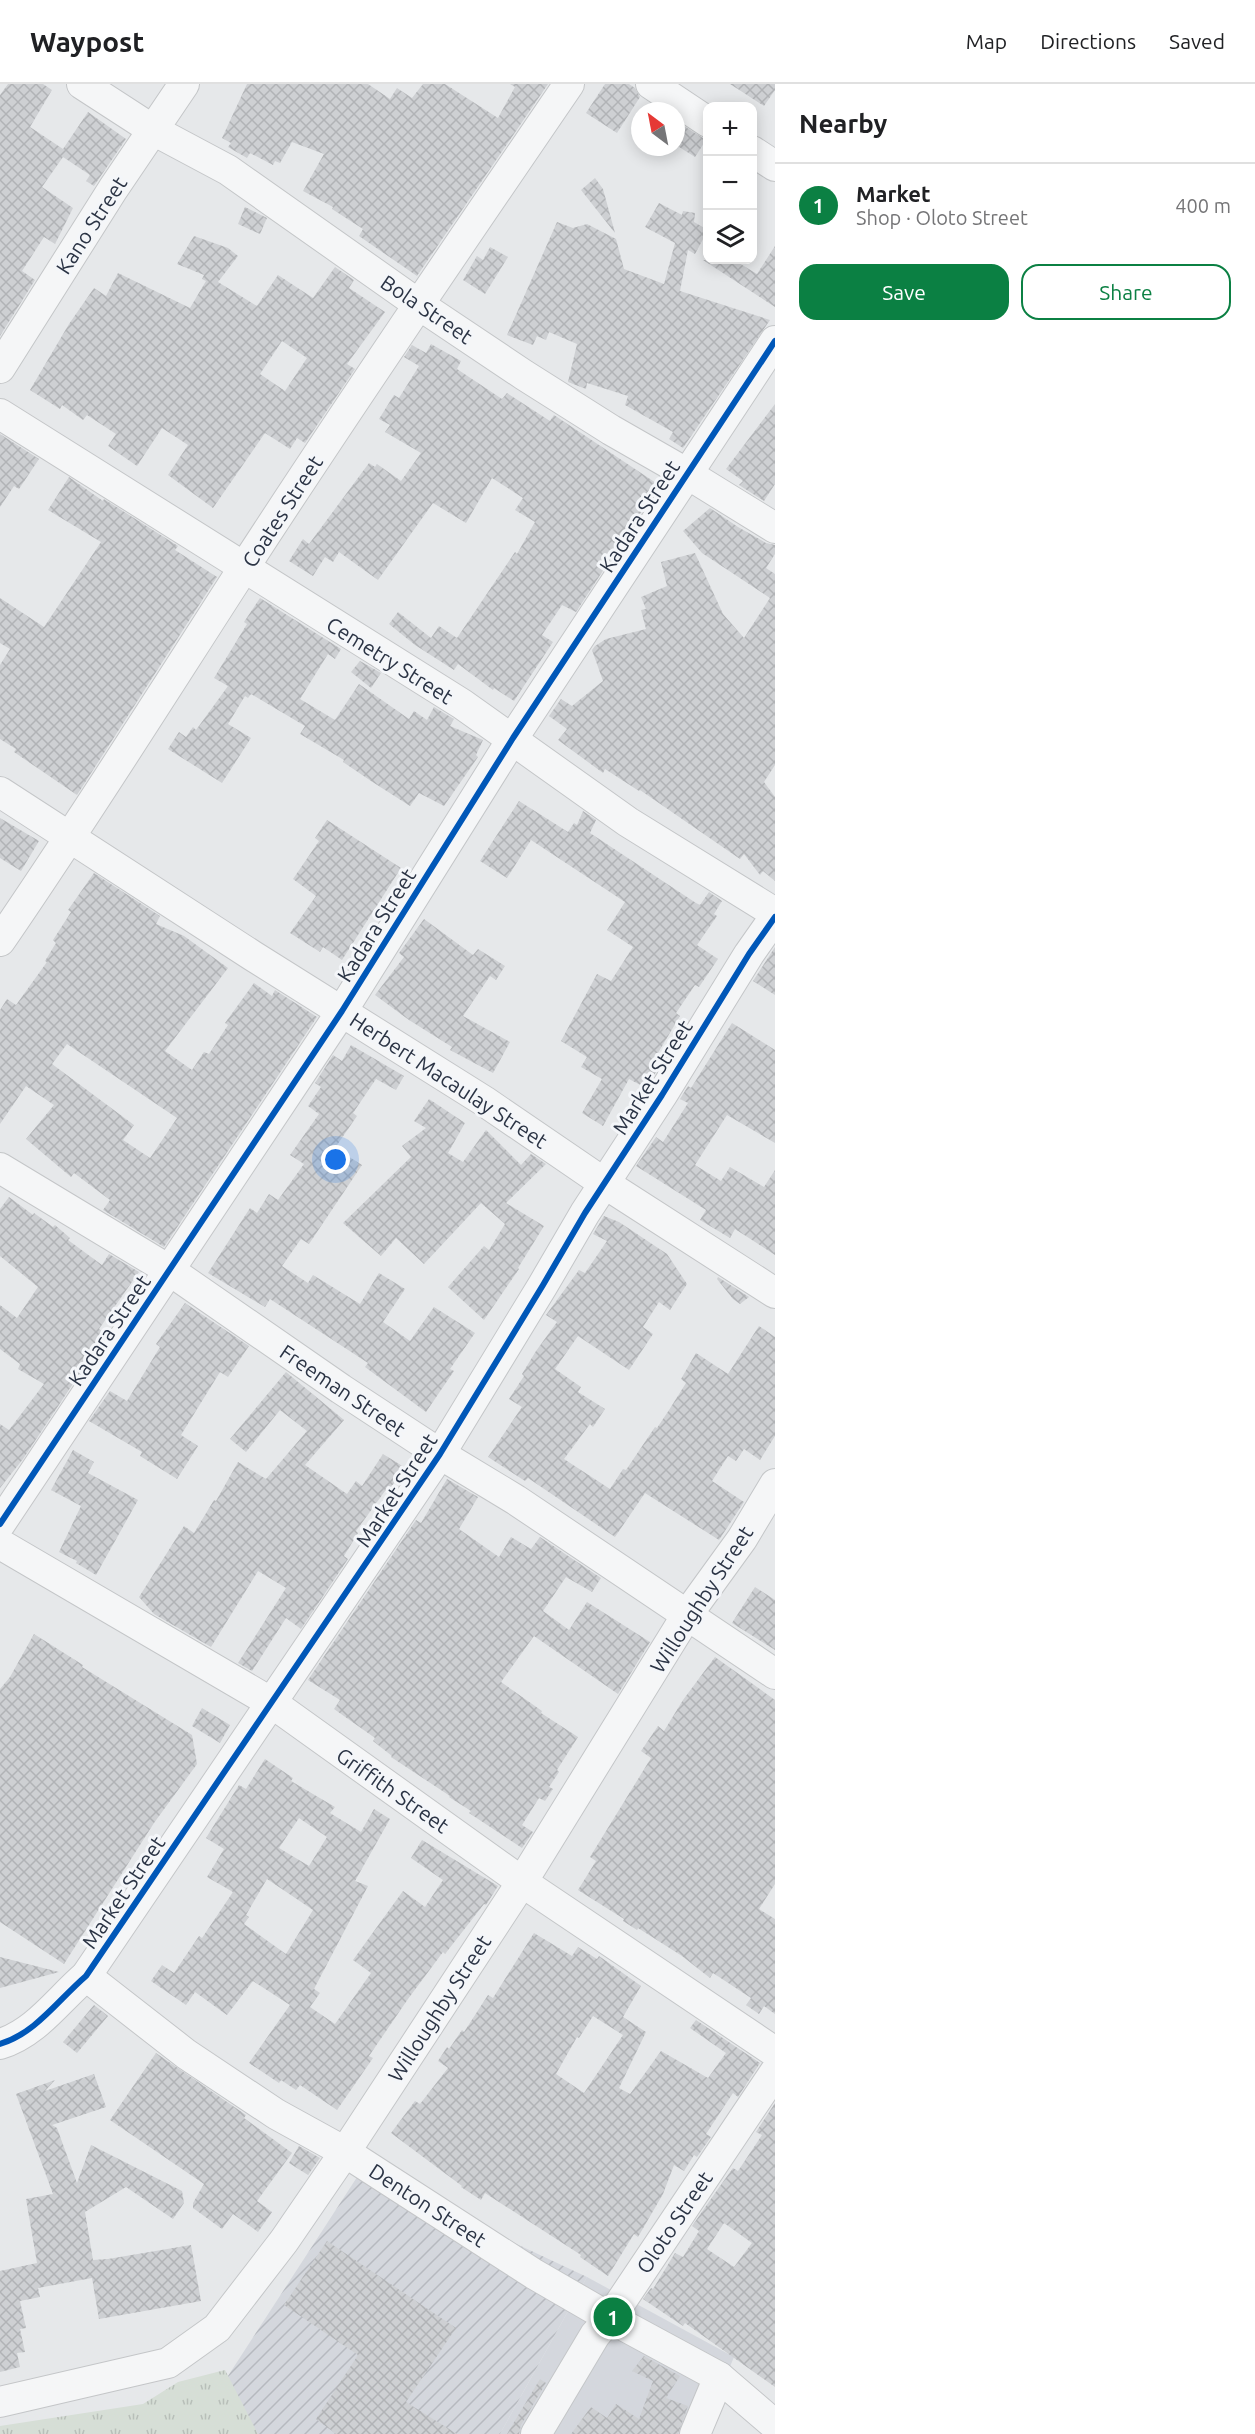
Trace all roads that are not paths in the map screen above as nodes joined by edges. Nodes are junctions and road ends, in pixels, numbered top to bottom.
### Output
1 (82, 84) edge
2 (184, 84) edge
3 (569, 84) edge
4 (651, 84) edge
5 (703, 119) edge
6 (153, 129) junction
7 (757, 154) edge
8 (775, 166) edge
9 (418, 304) junction
10 (775, 341) edge
11 (0, 368) edge
12 (0, 414) edge
13 (686, 473) junction
14 (775, 528) edge
15 (244, 568) junction
16 (513, 738) junction
17 (0, 792) edge
18 (71, 838) junction
19 (775, 915) edge
20 (0, 941) edge
21 (342, 1011) junction
22 (0, 1168) edge
23 (604, 1183) junction
24 (169, 1270) junction
25 (775, 1293) edge
26 (440, 1454) junction
27 (775, 1484) edge
28 (0, 1524) edge
29 (0, 1544) edge
30 (687, 1615) junction
31 (775, 1674) edge
32 (272, 1703) junction
33 (522, 1882) junction
34 (86, 1976) junction
35 (0, 2044) edge
36 (775, 2052) edge
37 (775, 2072) edge
38 (345, 2152) junction
39 (610, 2318) junction
40 (719, 2377) junction
41 (0, 2402) edge
42 (775, 2425) edge
43 (536, 2434) edge
44 (695, 2434) edge

1 - 6 street, Bola Street
2 - 6 street, Kano Street
3 - 9 street, Coates Street
4 - 5 street
6 - 9 street, Bola Street
6 - 11 street, Kano Street
7 - 8 street
9 - 13 street, Bola Street
9 - 15 street, Coates Street
10 - 13 street, Kadara Street
12 - 15 street, Cemetry Street
13 - 14 street, Bola Street
13 - 16 street, Kadara Street
15 - 16 street, Cemetry Street
15 - 18 street, Coates Street
16 - 19 street, Cemetry Street
16 - 21 street, Kadara Street
17 - 18 street, Herbert Macaulay Street
18 - 20 street, Coates Street
18 - 21 street, Herbert Macaulay Street
19 - 23 street, Market Street
21 - 23 street, Herbert Macaulay Street
21 - 24 street, Kadara Street
22 - 24 street, Freeman Street
23 - 25 street, Herbert Macaulay Street
23 - 26 street, Market Street
24 - 26 street, Freeman Street
24 - 28 street, Kadara Street
26 - 30 street, Freeman Street
26 - 32 street, Market Street
27 - 30 street, Willoughby Street
29 - 32 street, Griffith Street
30 - 31 street, Freeman Street
30 - 33 street, Willoughby Street
32 - 33 street, Griffith Street
32 - 34 street, Market Street
33 - 36 street, Griffith Street
33 - 38 street, Willoughby Street
34 - 35 street, Market Street
34 - 38 street, Denton Street
37 - 39 street, Oloto Street
38 - 39 street, Denton Street
38 - 41 street, Willoughby Street
39 - 40 street, Denton Street
39 - 43 street, Oloto Street
40 - 42 street, Denton Street
40 - 44 street

